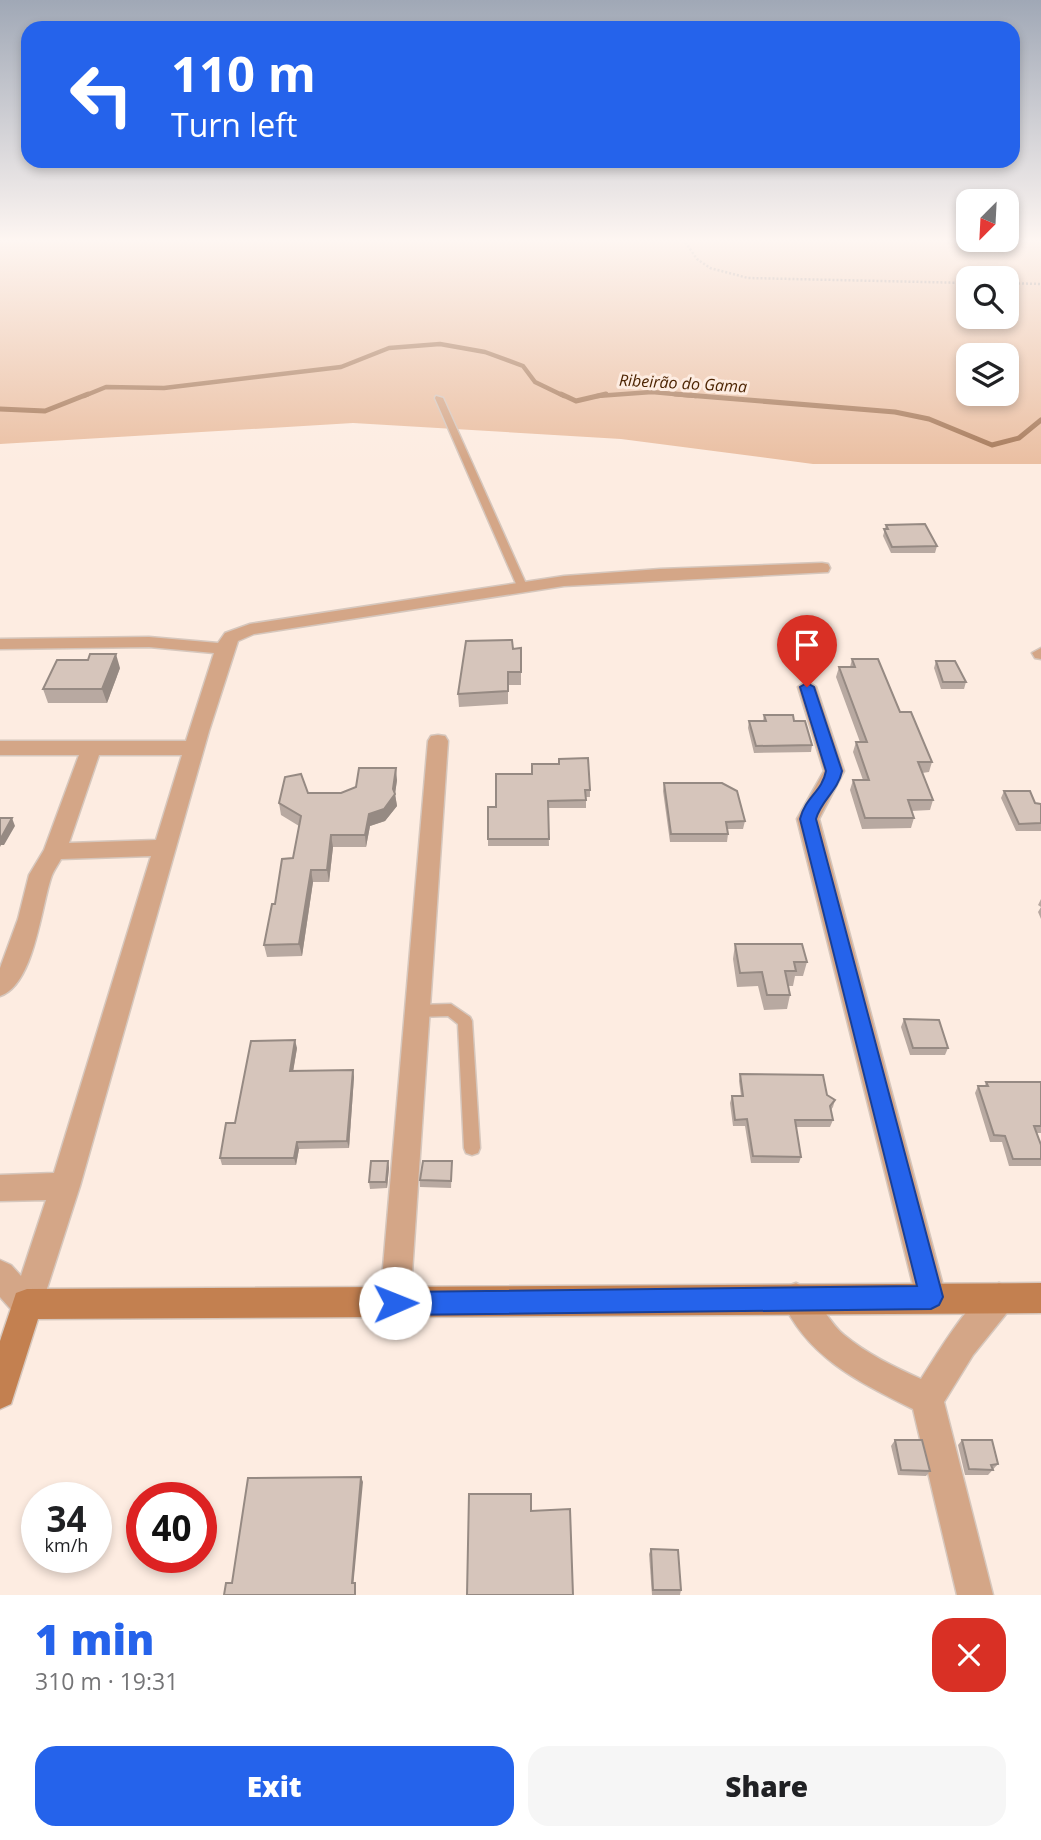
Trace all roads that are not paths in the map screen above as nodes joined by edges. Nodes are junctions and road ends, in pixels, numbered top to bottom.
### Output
1 (439, 398) dead end
2 (822, 568) dead end
3 (522, 586) junction
4 (0, 644) edge
5 (224, 649) junction
6 (807, 687) dead end
7 (438, 741) dead end
8 (92, 747) junction
9 (0, 748) edge
10 (194, 748) junction
11 (164, 849) junction
12 (55, 851) junction
13 (0, 986) edge
14 (418, 1011) junction
15 (472, 1148) dead end
16 (65, 1186) junction
17 (0, 1188) edge
18 (0, 1275) edge
19 (931, 1297) junction
20 (796, 1298) junction
21 (999, 1298) junction
22 (1041, 1298) edge
23 (395, 1303) junction
24 (27, 1304) junction
25 (0, 1393) edge
26 (927, 1399) junction
27 (975, 1595) edge

1 - 3 lane
2 - 3 street
3 - 5 street
4 - 5 street
5 - 10 street
6 - 19 street
7 - 14 street
8 - 9 street
8 - 10 street
8 - 12 street
10 - 11 street
11 - 12 street
11 - 16 street
12 - 13 street
14 - 15 lane
14 - 23 street
16 - 17 street
16 - 24 street
18 - 24 street
19 - 20 street
19 - 21 street
20 - 23 street
20 - 26 street
21 - 22 street
21 - 26 street
23 - 24 street
24 - 25 street
26 - 27 street

